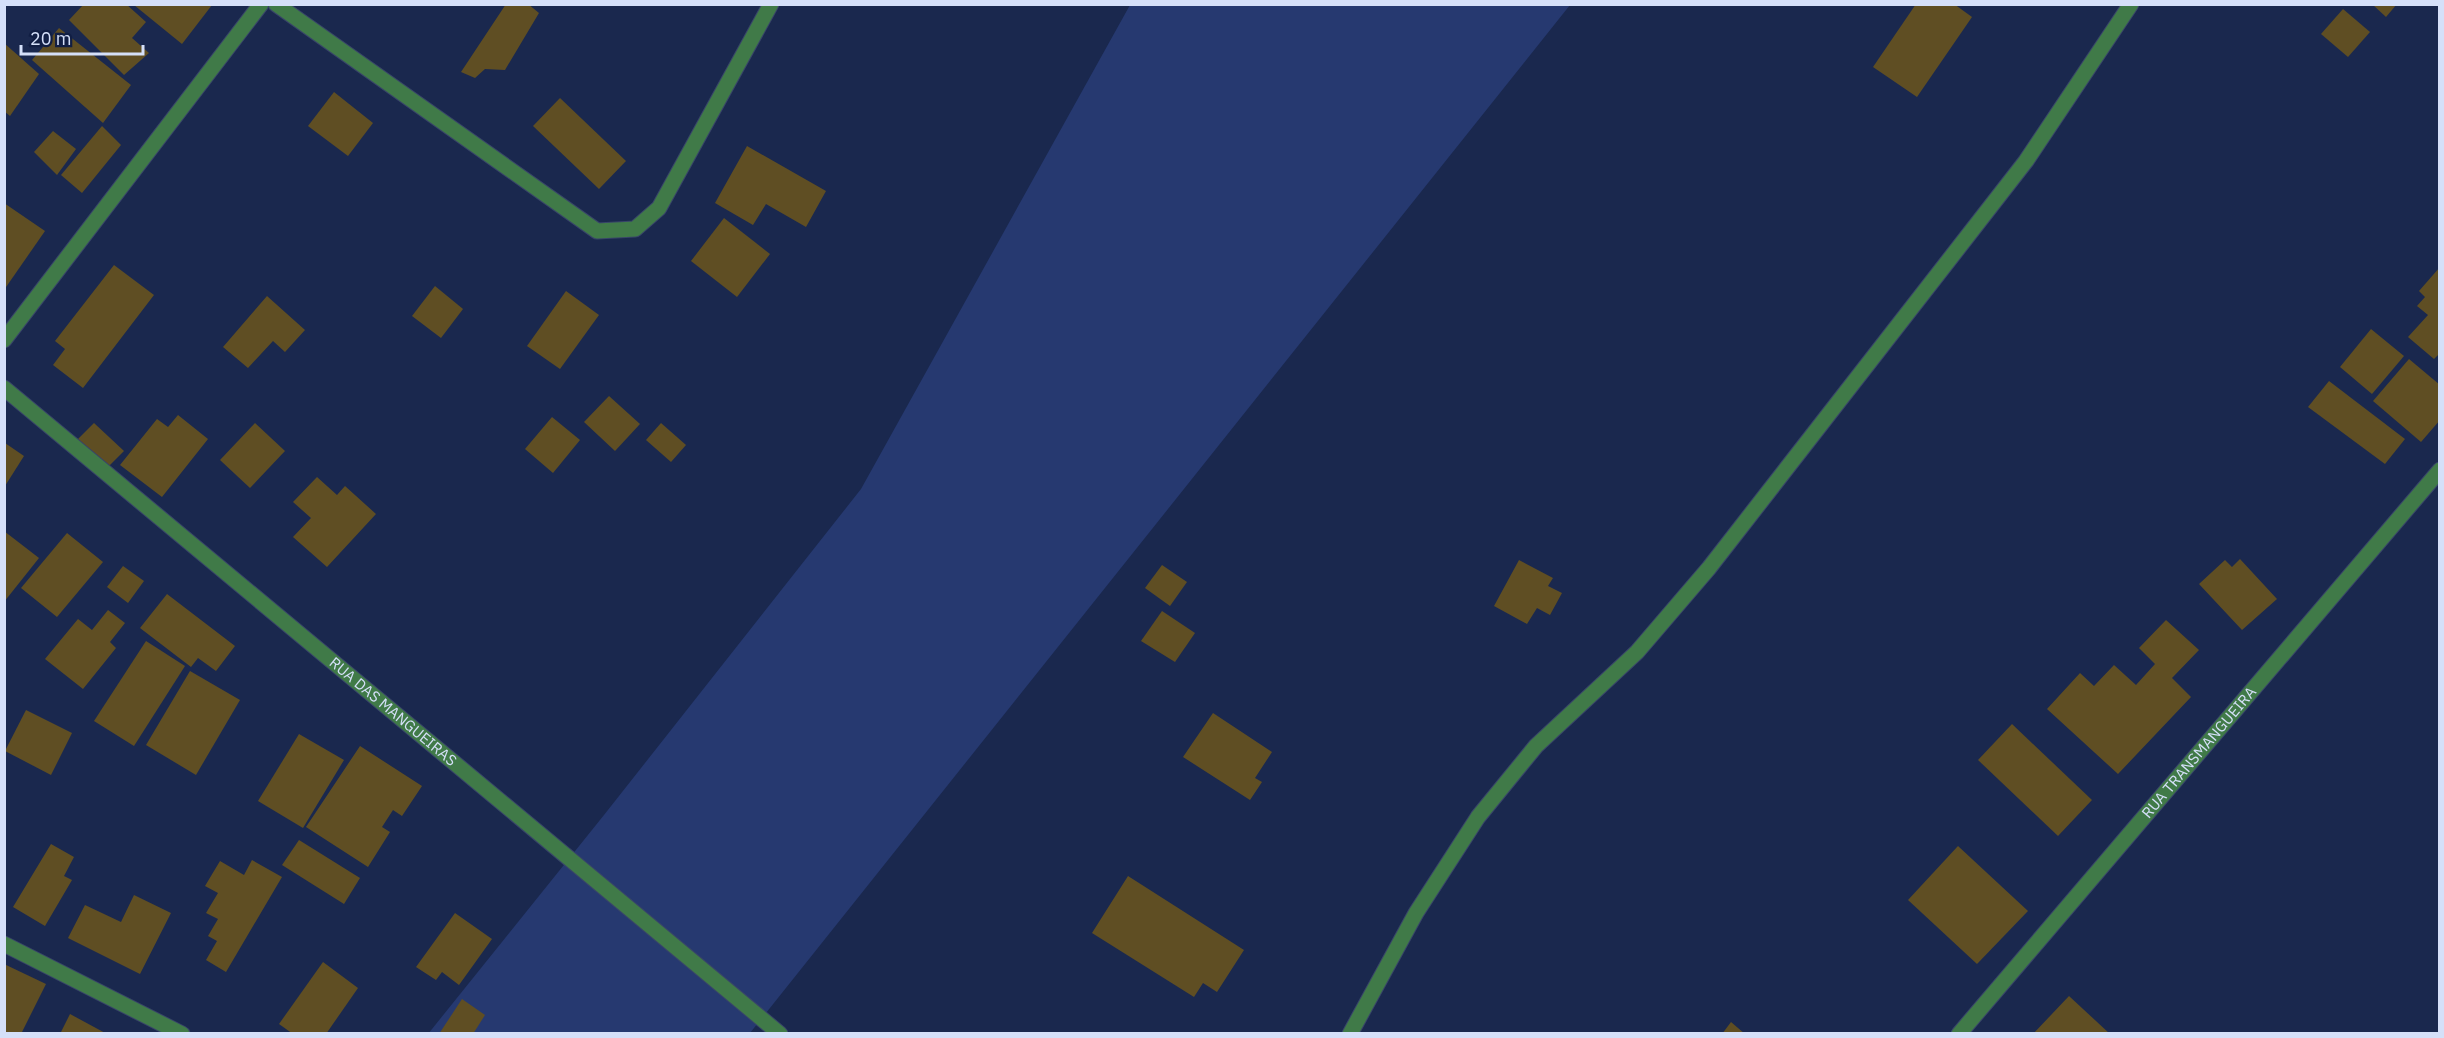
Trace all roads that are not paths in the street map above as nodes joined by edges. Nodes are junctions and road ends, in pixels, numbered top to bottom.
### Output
1 (261, 4) edge
2 (276, 4) edge
3 (771, 4) edge
4 (2131, 4) edge
5 (4, 340) edge
6 (4, 388) edge
7 (2439, 470) edge
8 (4, 944) edge
9 (183, 1034) edge
10 (780, 1034) edge
11 (1350, 1034) edge
12 (1959, 1034) edge

1 - 5 street
2 - 3 street
4 - 11 street
6 - 10 street, RUA DAS MANGUEIRAS
7 - 12 street, RUA TRANSMANGUEIRA
8 - 9 street

